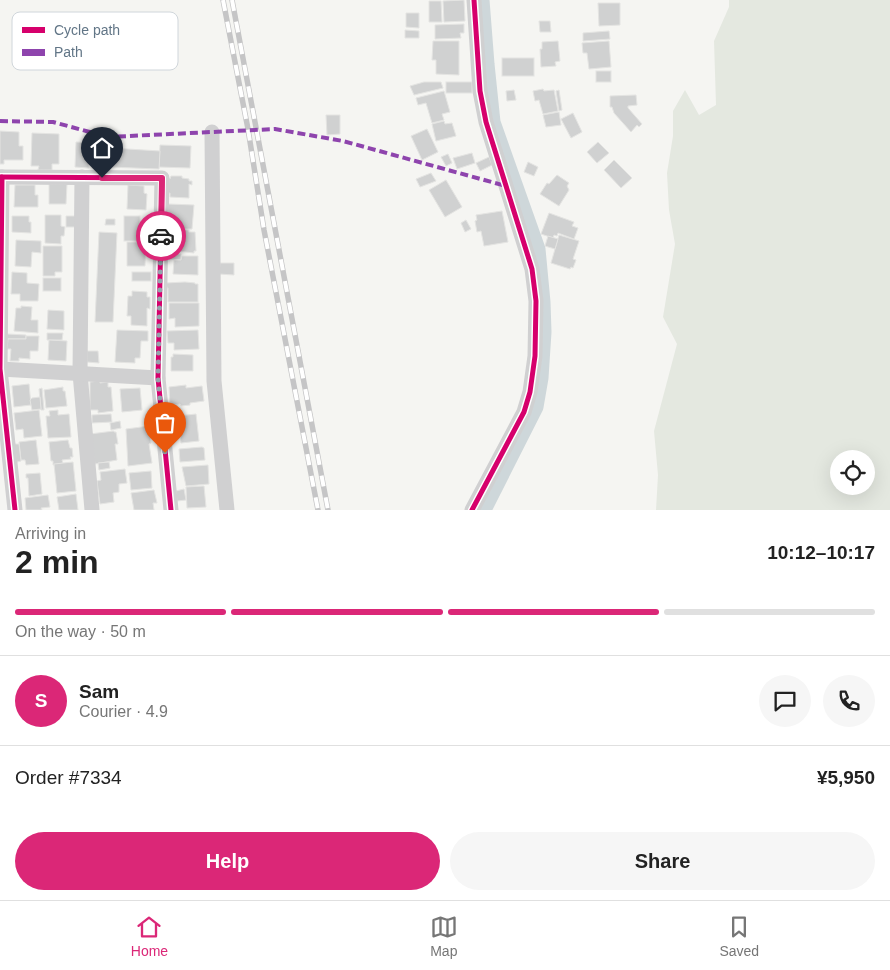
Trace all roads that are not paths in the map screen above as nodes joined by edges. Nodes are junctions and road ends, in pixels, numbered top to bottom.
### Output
1 (474, 0) edge
2 (212, 132) dead end
3 (1, 177) edge
4 (82, 178) junction
5 (0, 369) edge
6 (80, 373) junction
7 (158, 378) junction
8 (15, 510) edge
9 (92, 510) edge
10 (171, 510) edge
11 (227, 510) edge
12 (472, 510) edge

1 - 12 street
2 - 11 street
3 - 4 street
3 - 5 street
4 - 6 street
4 - 7 street
5 - 6 street
5 - 8 street
6 - 7 street
6 - 9 street
7 - 10 street

